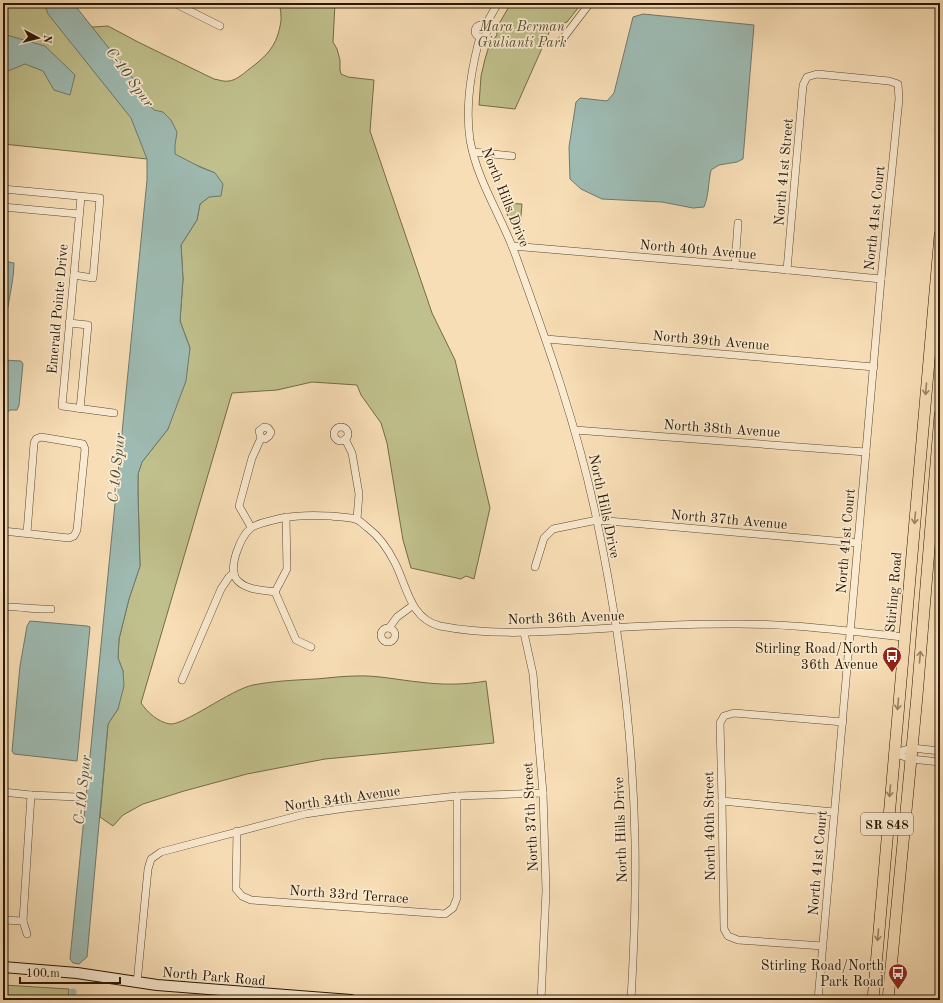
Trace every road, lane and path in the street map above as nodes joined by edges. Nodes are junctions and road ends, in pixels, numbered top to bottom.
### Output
1 (174, 3) edge
2 (498, 3) edge
3 (590, 3) edge
4 (220, 26) dead end
5 (562, 41) dead end
6 (898, 84) joint
7 (473, 152) junction
8 (512, 156) dead end
9 (3, 189) edge
10 (81, 197) junction
11 (3, 207) edge
12 (79, 214) junction
13 (738, 223) dead end
14 (940, 237) edge
15 (512, 246) junction
16 (735, 265) junction
17 (787, 270) junction
18 (74, 275) junction
19 (881, 279) junction
20 (69, 323) junction
21 (936, 335) edge
22 (546, 339) junction
23 (874, 367) junction
24 (80, 409) junction
25 (114, 413) dead end
26 (940, 415) edge
27 (575, 430) junction
28 (261, 438) dead end
29 (345, 439) dead end
30 (866, 452) junction
31 (286, 517) junction
32 (357, 519) junction
33 (597, 520) junction
34 (251, 527) junction
35 (3, 532) edge
36 (27, 533) junction
37 (858, 544) junction
38 (535, 567) dead end
39 (234, 573) junction
40 (275, 592) junction
41 (412, 606) junction
42 (3, 607) edge
43 (51, 608) dead end
44 (906, 612) junction
45 (389, 628) dead end
46 (616, 628) junction
47 (850, 632) junction
48 (524, 633) junction
49 (904, 637) junction
50 (922, 638) junction
51 (311, 647) dead end
52 (182, 680) dead end
53 (842, 722) junction
54 (940, 751) edge
55 (894, 753) junction
56 (911, 754) junction
57 (940, 762) edge
58 (3, 792) edge
59 (543, 792) junction
60 (31, 795) junction
61 (457, 796) junction
62 (78, 797) dead end
63 (722, 801) junction
64 (834, 812) junction
65 (237, 831) junction
66 (3, 920) edge
67 (23, 921) junction
68 (27, 934) dead end
69 (823, 946) junction
70 (3, 967) edge
71 (137, 983) junction
72 (351, 1000) edge
73 (541, 1000) edge
74 (631, 1000) edge
75 (818, 1000) edge
76 (873, 1000) edge
77 (888, 1000) edge

1 - 4 street
2 - 7 street, North Hills Drive
3 - 5 street
6 - 17 street, North 41st Street
6 - 19 street, North 41st Court
7 - 8 street
7 - 15 street, North Hills Drive
9 - 10 street
10 - 12 street, Emerald Pointe Drive
10 - 18 street
11 - 12 street
12 - 18 street, Emerald Pointe Drive
13 - 16 street
14 - 21 main road, Stirling Road / SR 848
15 - 16 street, North 40th Avenue
15 - 22 street, North Hills Drive
16 - 17 street, North 40th Avenue
17 - 19 street, North 40th Avenue
18 - 20 street, Emerald Pointe Drive
19 - 23 street, North 41st Court
20 - 24 street, Emerald Pointe Drive
20 - 24 street
21 -> 44 main road, Stirling Road / SR 848
22 - 23 street, North 39th Avenue
22 - 27 street, North Hills Drive
23 - 30 street, North 41st Court
24 - 25 street
26 - 50 main road, SR 848
27 - 30 street, North 38th Avenue
27 - 33 street, North Hills Drive
28 - 34 street
29 - 32 street
30 - 37 street, North 41st Court
31 - 32 street
31 - 34 street
31 - 40 street
32 - 41 street, North 36th Avenue
33 - 37 street, North 37th Avenue
33 - 38 street, North 37th Avenue
33 - 46 street, North Hills Drive
34 - 39 street
35 - 36 street
36 - 36 street
37 - 47 street, North 41st Court
39 - 40 street
39 - 52 street
40 - 51 street
41 - 45 street
41 - 48 street, North 36th Avenue
42 - 43 street
44 - 49 main road, Stirling Road / SR 848
44 - 50 main road
46 - 47 street, North 36th Avenue
46 - 48 street, North 36th Avenue
46 - 74 street, North Hills Drive
47 - 49 street, North 36th Avenue
47 - 53 street, North 41st Court
48 - 59 street, North 37th Street
49 -> 55 main road, Stirling Road / SR 848
56 -> 50 main road, SR 848
53 - 63 street, North 40th Street
53 - 64 street, North 41st Court
54 - 56 street
55 - 56 street
55 -> 76 main road, Stirling Road / SR 848
56 - 57 street
56 - 77 main road, SR 848
58 - 60 street
59 - 61 street, North 34th Avenue
59 - 73 street, North 37th Street
60 - 62 street
60 - 67 street
61 - 65 street, North 34th Avenue
61 - 65 street, North 33rd Terrace
63 - 64 street
63 - 69 street, North 40th Street
64 - 69 street, North 41st Court
65 - 71 street, North 34th Avenue
66 - 67 street
67 - 68 street
69 - 75 street, North 41st Court
70 - 71 street, North Park Road
71 - 72 street, North Park Road

